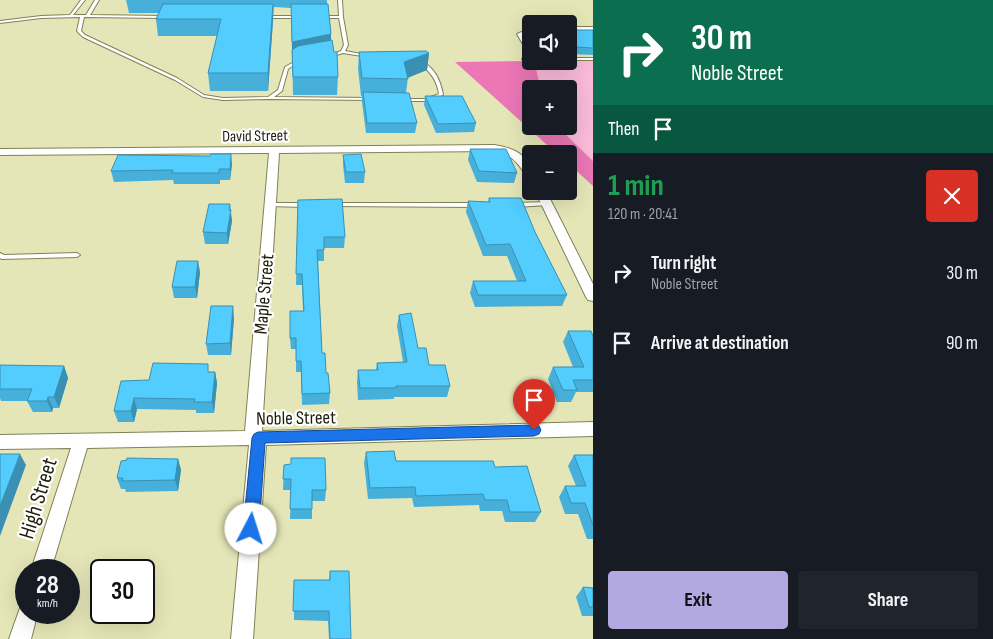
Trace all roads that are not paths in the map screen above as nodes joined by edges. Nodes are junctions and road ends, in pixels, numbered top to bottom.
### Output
1 (83, 0) edge
2 (97, 0) edge
3 (340, 0) edge
4 (70, 16) junction
5 (84, 17) junction
6 (165, 17) edge
7 (263, 17) edge
8 (302, 17) edge
9 (312, 17) edge
10 (341, 18) junction
11 (0, 22) edge
12 (593, 29) edge
13 (577, 30) edge
14 (343, 52) junction
15 (324, 56) edge
16 (374, 57) edge
17 (305, 59) edge
18 (577, 59) edge
19 (593, 59) edge
20 (418, 61) edge
21 (269, 98) junction
22 (376, 100) edge
23 (396, 100) edge
24 (274, 150) junction
25 (0, 152) edge
26 (522, 159) edge
27 (544, 200) edge
28 (546, 204) junction
29 (270, 205) junction
30 (310, 205) edge
31 (330, 205) edge
32 (508, 205) edge
33 (482, 206) edge
34 (0, 255) edge
35 (78, 255) dead end
36 (593, 297) edge
37 (593, 429) edge
38 (255, 438) junction
39 (0, 442) edge
40 (81, 442) junction
41 (44, 559) edge
42 (24, 624) edge
43 (20, 639) edge
44 (242, 639) edge

1 - 4 lane
2 - 5 lane
3 - 10 lane
4 - 5 lane
4 - 11 lane
5 - 6 lane
5 - 21 lane
7 - 8 lane
9 - 10 lane
10 - 14 lane
12 - 13 street
14 - 15 lane
14 - 16 lane
17 - 21 lane
18 - 19 lane
20 - 23 lane
21 - 22 lane
24 - 25 street, David Street
24 - 26 street, David Street
24 - 29 street, Maple Street
27 - 28 street
28 - 32 lane
28 - 36 street
29 - 30 lane
29 - 38 street, Maple Street
31 - 33 lane
34 - 35 lane
37 - 38 street, Noble Street
38 - 40 street, Noble Street
38 - 44 street, Maple Street
39 - 40 street, Noble Street
40 - 41 street, High Street
42 - 43 street

